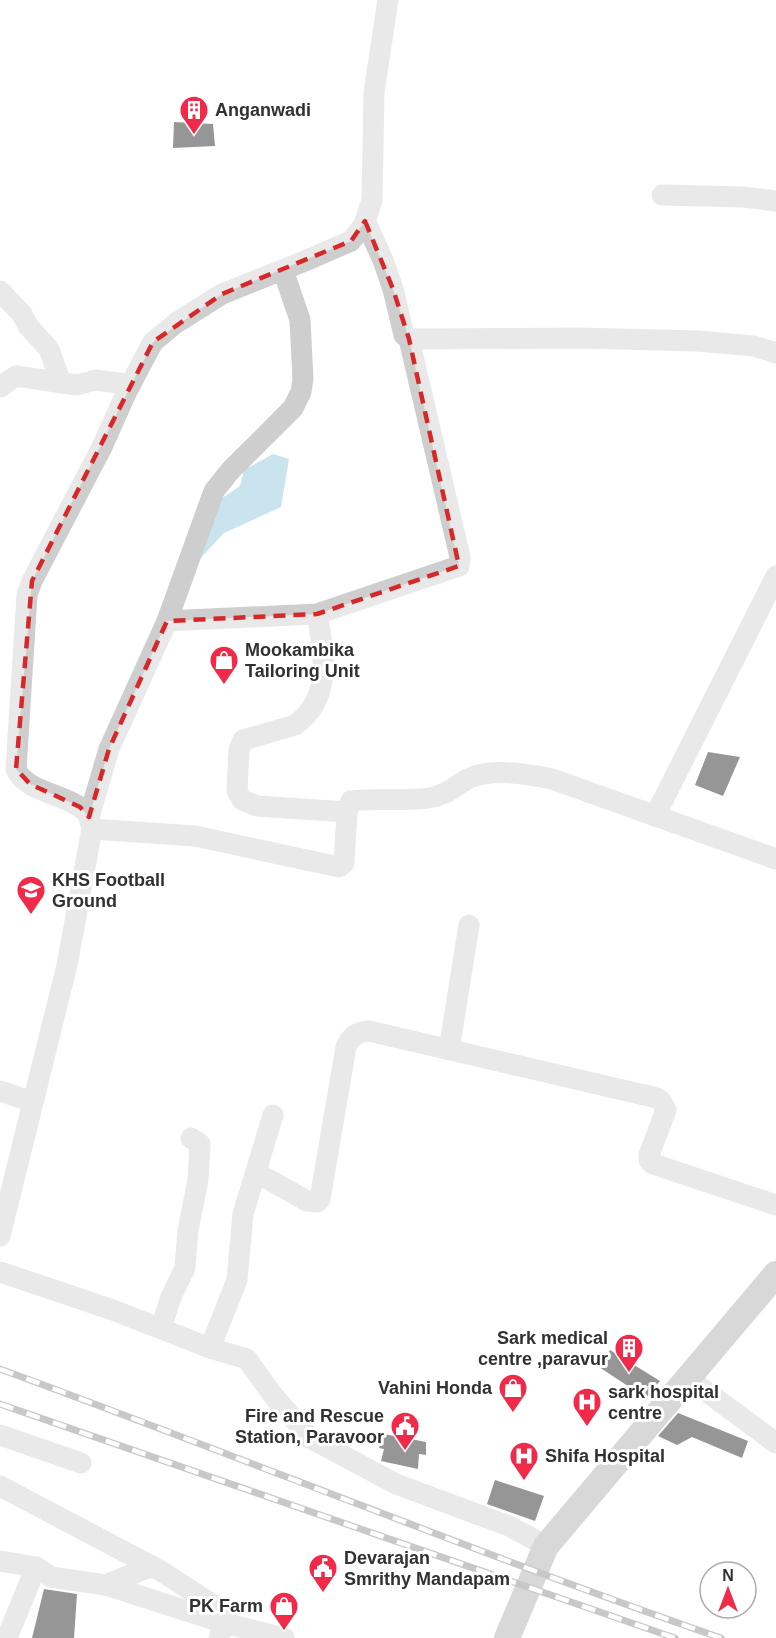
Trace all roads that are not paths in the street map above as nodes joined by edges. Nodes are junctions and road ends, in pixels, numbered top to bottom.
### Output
1 (388, 0) edge
2 (662, 195) dead end
3 (776, 201) edge
4 (365, 221) junction
5 (282, 270) junction
6 (0, 291) edge
7 (409, 339) junction
8 (776, 353) edge
9 (61, 383) junction
10 (0, 387) edge
11 (129, 387) junction
12 (776, 576) edge
13 (317, 614) junction
14 (167, 621) junction
15 (347, 812) junction
16 (655, 816) junction
17 (90, 823) junction
18 (776, 859) edge
19 (468, 925) dead end
20 (449, 1050) junction
21 (0, 1091) edge
22 (33, 1102) junction
23 (273, 1115) dead end
24 (191, 1138) dead end
25 (257, 1173) junction
26 (776, 1204) edge
27 (0, 1236) edge
28 (0, 1272) edge
29 (776, 1274) edge
30 (161, 1328) junction
31 (210, 1348) junction
32 (688, 1378) junction
33 (0, 1435) edge
34 (776, 1443) edge
35 (81, 1463) dead end
36 (0, 1486) edge
37 (546, 1546) junction
38 (0, 1562) edge
39 (152, 1566) junction
40 (36, 1567) junction
41 (106, 1585) junction
42 (221, 1631) edge
43 (7, 1638) edge
44 (284, 1638) edge
45 (507, 1638) edge

1 - 4 street
2 - 3 street
4 - 5 street
4 - 7 street
5 - 11 street
5 - 14 street
6 - 9 street
7 - 8 street
7 - 13 street
9 - 10 street
9 - 11 street
11 - 17 street
12 - 16 street
13 - 14 street
13 - 15 street
14 - 17 street
15 - 16 street
15 - 17 street
16 - 18 street
17 - 22 street
19 - 20 street
20 - 25 street
20 - 26 street
21 - 22 street
22 - 27 street
23 - 25 street
24 - 30 street
25 - 31 street
28 - 30 street
29 - 32 main road
30 - 31 street
31 - 37 street
32 - 34 street
32 - 37 main road
33 - 35 street
36 - 39 street
37 - 45 main road
38 - 40 street
39 - 41 street
39 - 42 street
40 - 41 street
40 - 43 street
41 - 42 street
42 - 44 street

